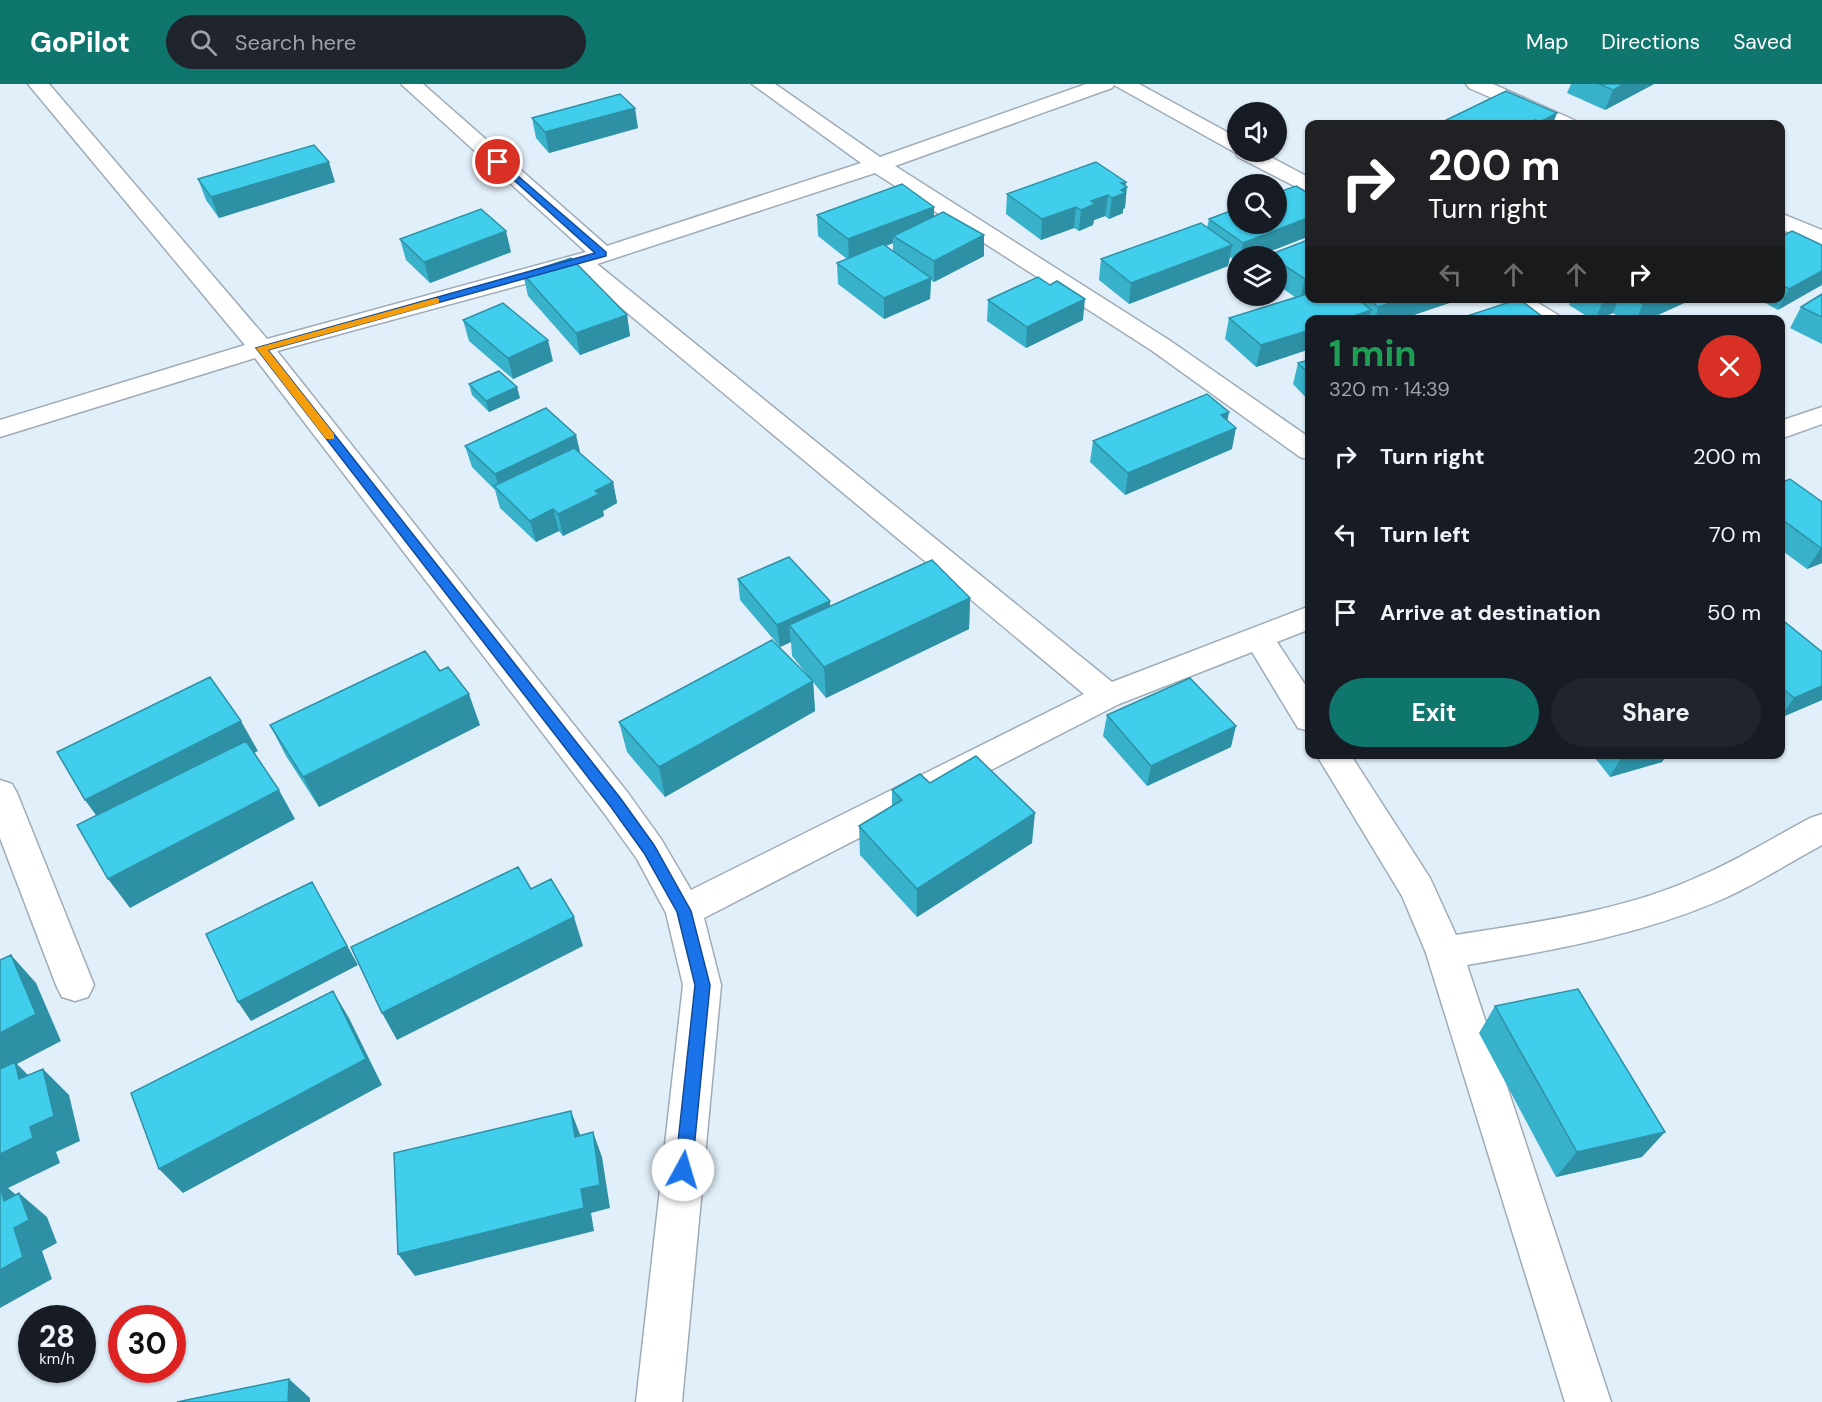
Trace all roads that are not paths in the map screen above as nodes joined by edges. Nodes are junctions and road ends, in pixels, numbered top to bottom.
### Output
1 (38, 84) edge
2 (411, 84) edge
3 (762, 84) edge
4 (1105, 84) edge
5 (1125, 84) edge
6 (1476, 84) edge
7 (1558, 120) edge
8 (1227, 141) edge
9 (1264, 162) edge
10 (878, 165) junction
11 (1305, 184) edge
12 (1785, 222) edge
13 (1822, 238) edge
14 (591, 258) junction
15 (1520, 303) edge
16 (1540, 315) edge
17 (261, 348) junction
18 (1822, 415) edge
19 (0, 429) edge
20 (1785, 429) edge
21 (1305, 447) edge
22 (1305, 619) edge
23 (1258, 637) junction
24 (1108, 696) junction
25 (1305, 710) edge
26 (1335, 759) edge
27 (0, 793) edge
28 (1822, 828) edge
29 (684, 911) junction
30 (1445, 953) junction
31 (75, 985) dead end
32 (659, 1402) edge
33 (1588, 1402) edge

1 - 17 street
2 - 14 street
3 - 10 street
4 - 10 street
5 - 8 street
6 - 7 street
9 - 11 street
10 - 14 street
10 - 21 street
12 - 13 street
14 - 17 street
14 - 24 street
15 - 16 street
17 - 19 street
17 - 29 street
18 - 20 street
22 - 23 street
23 - 24 street
23 - 25 street
24 - 29 street
26 - 30 street
27 - 31 street
28 - 30 street
29 - 32 street
30 - 33 street

